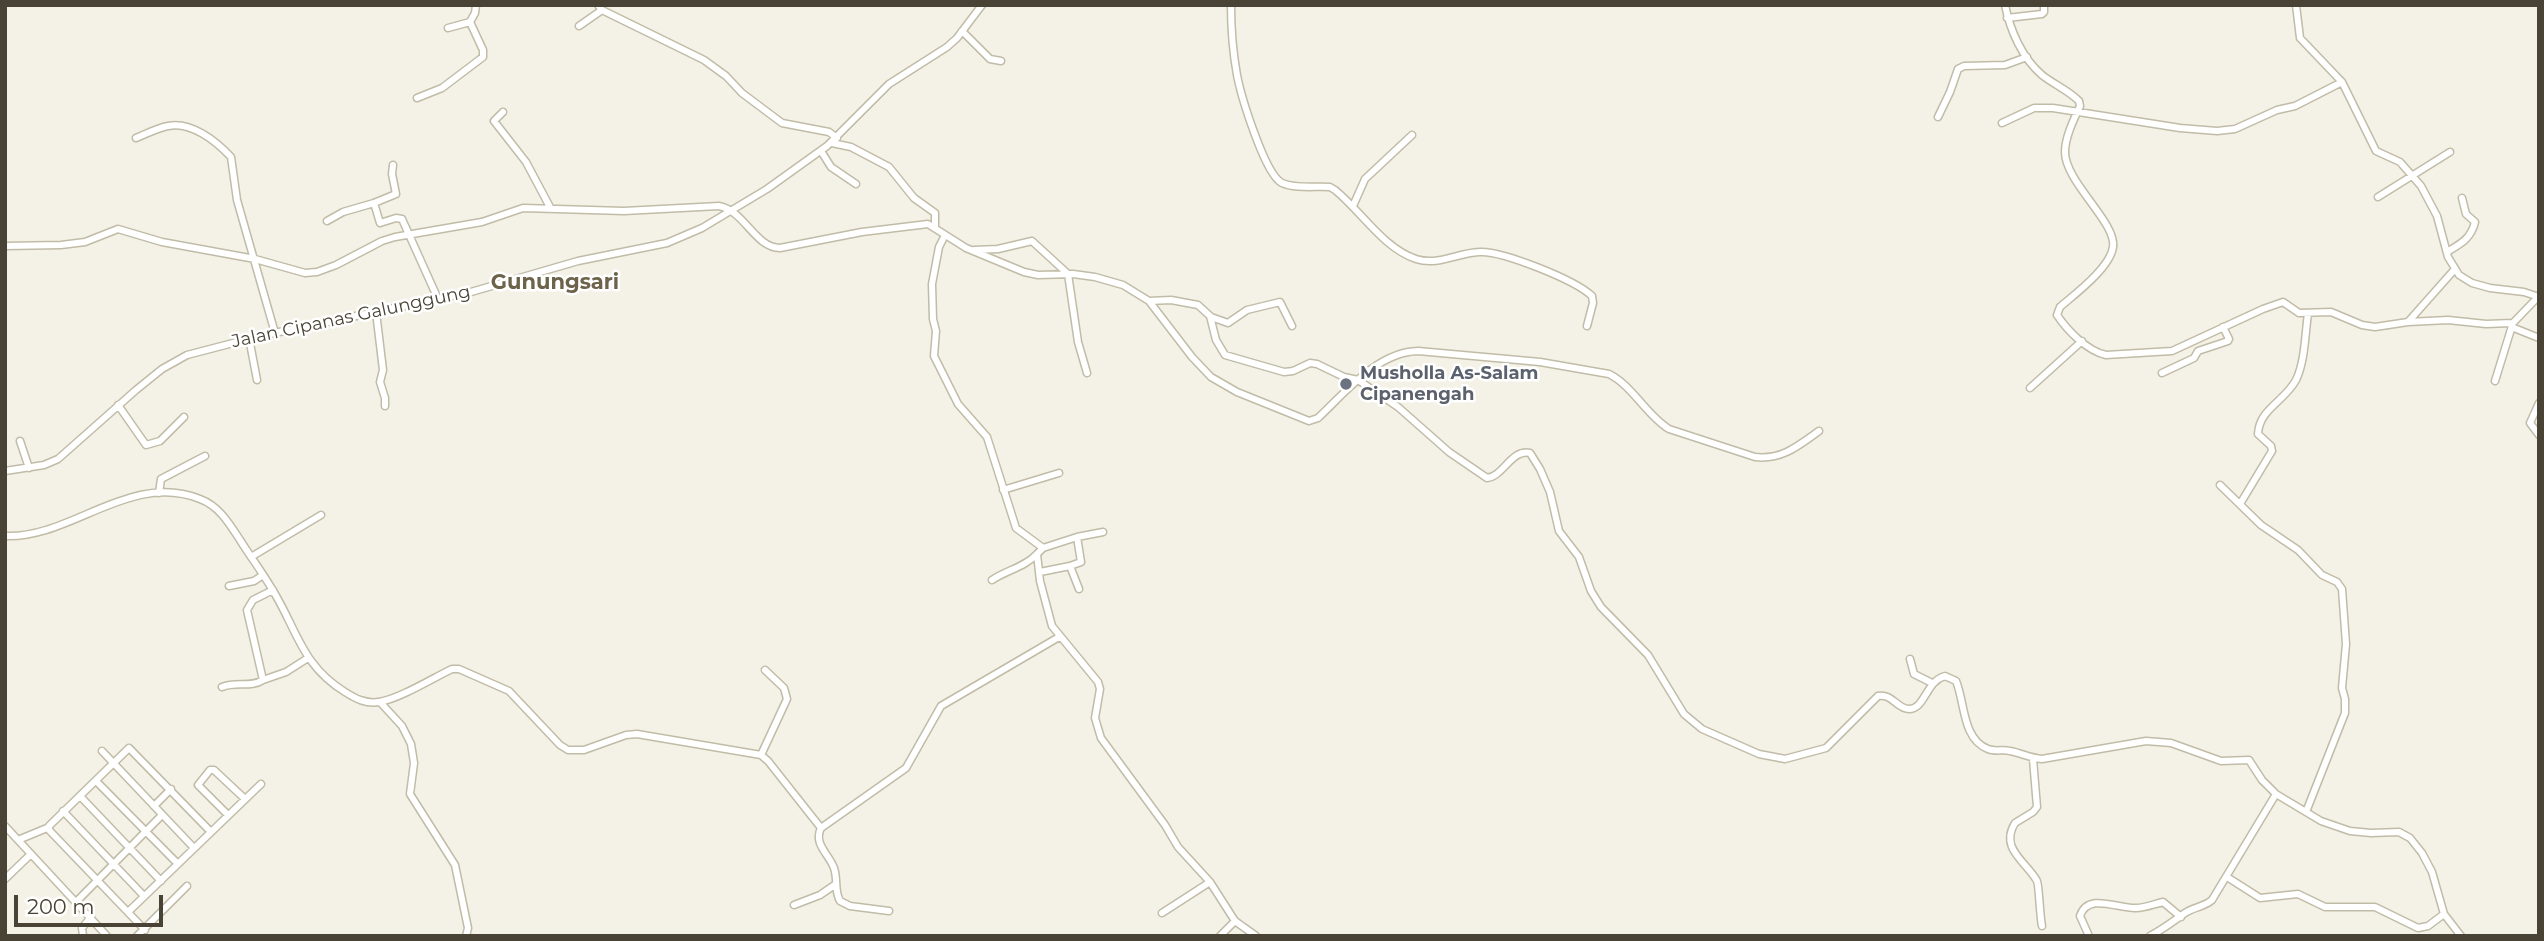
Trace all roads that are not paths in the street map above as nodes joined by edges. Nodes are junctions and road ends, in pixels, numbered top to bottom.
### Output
1 (476, 5) edge
2 (982, 5) edge
3 (1231, 5) edge
4 (2005, 5) edge
5 (2044, 5) edge
6 (2296, 5) edge
7 (600, 8) edge
8 (2007, 18) junction
9 (470, 22) junction
10 (579, 26) dead end
11 (448, 28) dead end
12 (962, 31) junction
13 (2026, 57) junction
14 (1001, 61) dead end
15 (2342, 82) junction
16 (416, 98) dead end
17 (2078, 111) junction
18 (503, 113) dead end
19 (1938, 117) dead end
20 (2002, 122) dead end
21 (1412, 135) dead end
22 (136, 138) dead end
23 (834, 140) junction
24 (821, 151) junction
25 (2450, 152) dead end
26 (393, 166) dead end
27 (2412, 175) junction
28 (856, 184) dead end
29 (2378, 197) dead end
30 (2462, 198) dead end
31 (374, 203) junction
32 (1353, 206) junction
33 (551, 209) junction
34 (729, 212) junction
35 (327, 221) dead end
36 (935, 228) junction
37 (410, 235) junction
38 (945, 235) junction
39 (5, 246) edge
40 (972, 250) junction
41 (2447, 252) junction
42 (255, 260) junction
43 (2455, 269) junction
44 (1068, 274) junction
45 (2539, 297) edge
46 (438, 299) junction
47 (1149, 301) junction
48 (376, 312) junction
49 (2308, 314) junction
50 (1210, 316) junction
51 (2408, 322) junction
52 (2512, 324) junction
53 (1292, 326) dead end
54 (1587, 327) dead end
55 (2223, 327) junction
56 (275, 333) junction
57 (249, 338) junction
58 (2539, 338) edge
59 (2082, 341) junction
60 (1087, 373) dead end
61 (2162, 373) dead end
62 (257, 380) dead end
63 (2495, 381) dead end
64 (1362, 382) junction
65 (2030, 388) dead end
66 (2539, 403) edge
67 (385, 406) dead end
68 (120, 407) junction
69 (184, 417) dead end
70 (1819, 432) dead end
71 (2539, 435) edge
72 (20, 440) dead end
73 (205, 456) dead end
74 (29, 468) junction
75 (5, 471) edge
76 (1059, 473) dead end
77 (2220, 485) dead end
78 (1003, 490) junction
79 (159, 493) junction
80 (2240, 504) junction
81 (321, 515) dead end
82 (1103, 532) dead end
83 (5, 536) edge
84 (1077, 537) junction
85 (1043, 548) junction
86 (1037, 554) junction
87 (251, 557) junction
88 (1070, 566) junction
89 (1040, 572) junction
90 (263, 575) junction
91 (992, 580) dead end
92 (229, 586) dead end
93 (1079, 589) dead end
94 (273, 590) junction
95 (1059, 637) junction
96 (308, 658) junction
97 (1910, 659) dead end
98 (765, 670) dead end
99 (263, 680) junction
100 (1932, 683) junction
101 (222, 687) dead end
102 (380, 702) junction
103 (102, 751) dead end
104 (761, 755) junction
105 (2033, 758) junction
106 (113, 763) junction
107 (96, 781) junction
108 (261, 784) dead end
109 (171, 789) junction
110 (2276, 794) junction
111 (80, 796) junction
112 (245, 799) junction
113 (153, 806) junction
114 (63, 811) junction
115 (2306, 812) junction
116 (162, 815) junction
117 (228, 815) junction
118 (5, 826) edge
119 (47, 828) junction
120 (821, 828) junction
121 (211, 831) junction
122 (146, 832) junction
123 (8, 834) edge
124 (18, 840) junction
125 (129, 848) junction
126 (194, 848) junction
127 (31, 854) junction
128 (113, 864) junction
129 (178, 864) junction
130 (2227, 877) junction
131 (5, 879) edge
132 (96, 880) junction
133 (161, 881) junction
134 (1210, 882) junction
135 (836, 884) junction
136 (187, 886) dead end
137 (144, 896) junction
138 (76, 901) junction
139 (794, 905) dead end
140 (889, 911) dead end
141 (128, 912) junction
142 (1162, 913) dead end
143 (2444, 914) junction
144 (91, 917) junction
145 (2181, 917) junction
146 (1235, 920) junction
147 (2042, 926) dead end
148 (145, 930) junction
149 (83, 936) edge
150 (107, 936) edge
151 (137, 936) edge
152 (466, 936) edge
153 (1220, 936) edge
154 (1256, 936) edge
155 (2089, 936) edge
156 (2150, 936) edge
157 (2461, 936) edge

1 - 9 street
2 - 12 street, Jalan Cipanas Galunggung
3 - 32 street
4 - 8 street
5 - 8 street
6 - 15 street
7 - 10 street
7 - 23 street
8 - 13 street
9 - 11 street
9 - 16 street
12 - 14 street
12 - 23 street, Jalan Cipanas Galunggung
13 - 17 street
13 - 19 street
15 - 17 street
15 - 27 street
17 - 20 street
17 - 59 street
18 - 33 street
21 - 32 street
22 - 42 street
23 - 24 street, Jalan Cipanas Galunggung
23 - 36 street
24 - 28 street
24 - 34 street, Jalan Cipanas Galunggung
25 - 27 street
26 - 31 street
27 - 29 street
27 - 41 street
30 - 41 street
31 - 35 street
31 - 37 street
32 - 54 street
33 - 34 street
33 - 37 street
34 - 36 street
34 - 46 street, Jalan Cipanas Galunggung
36 - 38 street
37 - 42 street
37 - 46 street
38 - 40 street
38 - 78 street
39 - 42 street
40 - 44 street
40 - 44 street
41 - 43 street
42 - 56 street
43 - 45 street
43 - 51 street
44 - 47 street
44 - 60 street
45 - 52 street
46 - 48 street, Jalan Cipanas Galunggung
47 - 50 street
47 - 64 street
48 - 56 street, Jalan Cipanas Galunggung
48 - 67 street
49 - 51 street
49 - 55 street
49 - 80 street
50 - 53 street
50 - 64 street
51 - 52 street
52 - 58 street
52 - 63 street
55 - 59 street
55 - 61 street
56 - 57 street, Jalan Cipanas Galunggung
57 - 62 street
57 - 68 street, Jalan Cipanas Galunggung
59 - 65 street
64 - 70 street
64 - 100 street
66 - 71 street
68 - 69 street
68 - 74 street, Jalan Cipanas Galunggung
72 - 74 street
73 - 79 street
74 - 75 street, Jalan Cipanas Galunggung
76 - 78 street
77 - 80 street
78 - 85 street
79 - 83 street
79 - 87 street
80 - 115 street
81 - 87 street
82 - 84 street
84 - 85 street
84 - 88 street
85 - 86 street
86 - 89 street
86 - 91 street
87 - 90 street
88 - 89 street
88 - 93 street
89 - 95 street
90 - 92 street
90 - 94 street
94 - 96 street
94 - 99 street
95 - 120 street
95 - 134 street
96 - 99 street
96 - 102 street
97 - 100 street
98 - 104 street
99 - 101 street
100 - 105 street
102 - 104 street
102 - 152 street
103 - 106 street
104 - 120 street
105 - 110 street
105 - 147 street
106 - 107 street
106 - 109 street
106 - 113 street
107 - 111 street
107 - 122 street
108 - 112 street
109 - 113 street
109 - 121 street
110 - 115 street
110 - 130 street
111 - 114 street
111 - 125 street
112 - 117 street
112 - 117 street
113 - 116 street
114 - 119 street
114 - 128 street
115 - 143 street
116 - 122 street
116 - 126 street
117 - 121 street
118 - 123 street
119 - 124 street
119 - 132 street
120 - 135 street
121 - 126 street
122 - 125 street
122 - 129 street
123 - 124 street
124 - 127 street
125 - 128 street
125 - 133 street
126 - 129 street
127 - 131 street
127 - 138 street
128 - 132 street
128 - 137 street
129 - 133 street
130 - 143 street
130 - 145 street
132 - 138 street
132 - 141 street
133 - 137 street
134 - 142 street
134 - 146 street
135 - 139 street
135 - 140 street
136 - 148 street
137 - 141 street
138 - 144 street
141 - 148 street
143 - 157 street
144 - 149 street
144 - 150 street
145 - 155 street
145 - 156 street
146 - 153 street
146 - 154 street
148 - 151 street

